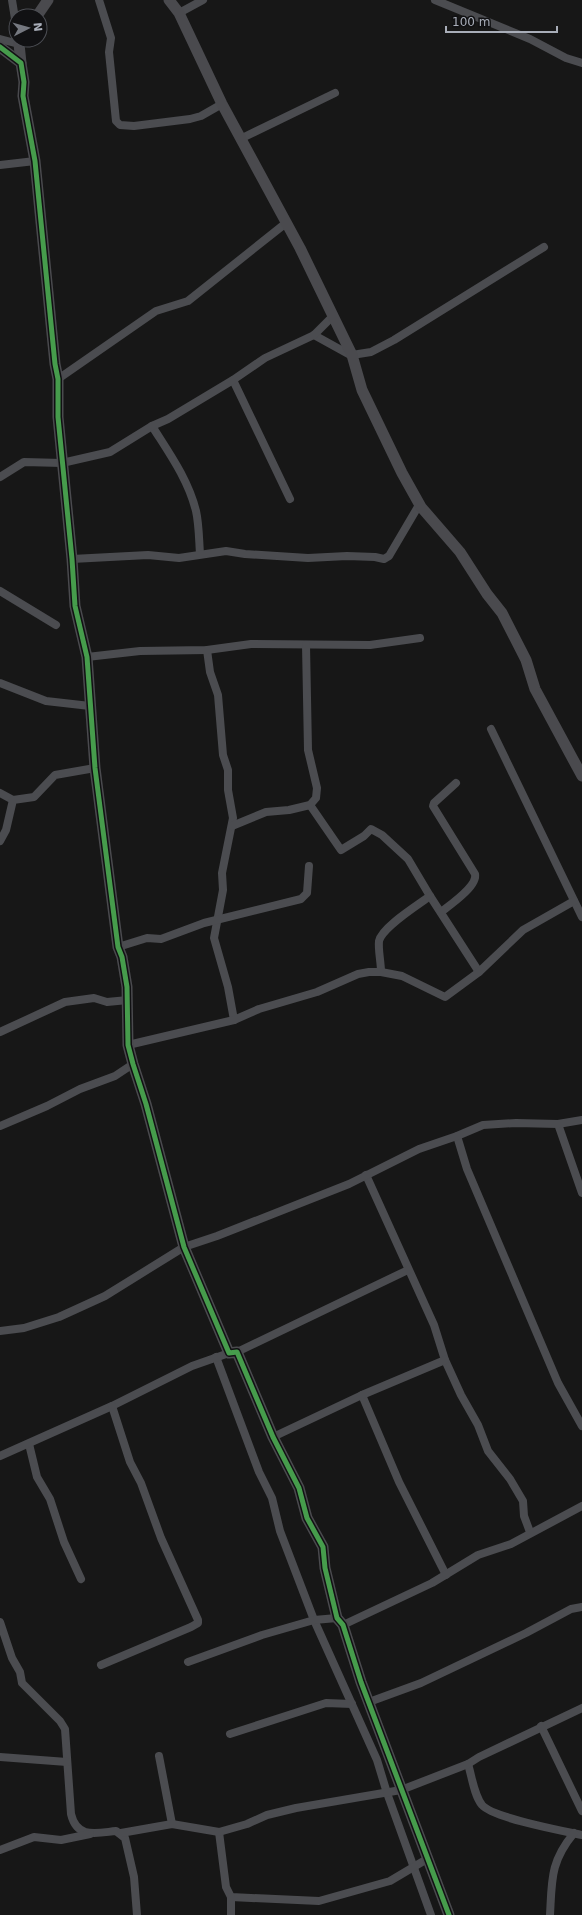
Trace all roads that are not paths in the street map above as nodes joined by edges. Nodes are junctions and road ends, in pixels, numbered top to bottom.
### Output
1 (99, 0) edge
2 (169, 0) edge
3 (203, 0) edge
4 (435, 0) edge
5 (178, 13) junction
6 (0, 47) edge
7 (20, 48) edge
8 (21, 63) junction
9 (582, 63) edge
10 (336, 93) dead end
11 (222, 104) junction
12 (240, 139) junction
13 (34, 161) junction
14 (0, 165) edge
15 (286, 223) junction
16 (544, 247) dead end
17 (333, 316) junction
18 (314, 335) junction
19 (352, 356) junction
20 (58, 379) junction
21 (234, 380) junction
22 (152, 426) junction
23 (62, 463) junction
24 (0, 477) edge
25 (290, 499) dead end
26 (419, 504) junction
27 (200, 554) junction
28 (72, 559) junction
29 (0, 591) edge
30 (56, 625) dead end
31 (420, 638) dead end
32 (306, 645) junction
33 (207, 650) junction
34 (87, 657) junction
35 (0, 683) edge
36 (90, 706) junction
37 (491, 729) dead end
38 (96, 768) junction
39 (582, 776) edge
40 (456, 783) dead end
41 (0, 793) edge
42 (13, 800) junction
43 (310, 804) junction
44 (232, 826) junction
45 (0, 841) edge
46 (309, 866) dead end
47 (430, 896) junction
48 (574, 901) junction
49 (440, 912) junction
50 (582, 917) edge
51 (218, 920) junction
52 (118, 947) junction
53 (381, 972) junction
54 (479, 972) junction
55 (128, 1000) junction
56 (234, 1020) junction
57 (0, 1032) edge
58 (128, 1045) junction
59 (133, 1064) junction
60 (582, 1120) edge
61 (558, 1124) junction
62 (0, 1126) edge
63 (457, 1136) junction
64 (366, 1175) junction
65 (582, 1193) edge
66 (184, 1247) junction
67 (408, 1270) junction
68 (0, 1331) edge
69 (233, 1353) junction
70 (216, 1357) junction
71 (445, 1360) junction
72 (362, 1395) junction
73 (112, 1406) junction
74 (582, 1426) edge
75 (273, 1437) junction
76 (29, 1444) junction
77 (0, 1456) edge
78 (582, 1506) edge
79 (530, 1532) junction
80 (446, 1575) junction
81 (81, 1579) dead end
82 (582, 1607) edge
83 (314, 1620) junction
84 (340, 1621) junction
85 (0, 1622) edge
86 (188, 1662) dead end
87 (101, 1664) dead end
88 (370, 1702) junction
89 (352, 1704) junction
90 (582, 1708) edge
91 (541, 1726) junction
92 (230, 1734) dead end
93 (159, 1756) dead end
94 (0, 1757) edge
95 (67, 1762) junction
96 (468, 1764) junction
97 (401, 1790) junction
98 (387, 1793) junction
99 (582, 1811) edge
100 (172, 1824) junction
101 (219, 1832) junction
102 (93, 1833) junction
103 (121, 1833) junction
104 (578, 1834) edge
105 (0, 1850) edge
106 (427, 1859) junction
107 (415, 1868) junction
108 (231, 1896) junction
109 (137, 1915) edge
110 (231, 1915) edge
111 (432, 1915) edge
112 (449, 1915) edge
113 (550, 1915) edge

1 - 11 street
2 - 5 street
3 - 5 street
4 - 9 street
5 - 11 street
6 - 8 street
7 - 8 street
8 - 13 street
10 - 12 street
11 - 12 street
12 - 15 street
13 - 14 street
13 - 20 street
15 - 17 street
15 - 20 street
16 - 19 street
17 - 18 street
17 - 19 street
18 - 19 street
18 - 21 street
19 - 26 street
20 - 23 street
21 - 22 street
21 - 25 street
22 - 23 street
22 - 27 street
23 - 24 street
23 - 28 street
26 - 27 street
26 - 39 street
27 - 28 street
28 - 34 street
29 - 30 street
31 - 32 street
32 - 33 street
32 - 43 street
33 - 34 street
33 - 44 street
34 - 36 street
35 - 36 street
36 - 38 street
37 - 48 street
38 - 42 street
38 - 52 street
40 - 49 street
41 - 42 street
42 - 45 street
43 - 44 street
43 - 47 street
44 - 51 street
46 - 51 street
47 - 49 street
47 - 53 street
48 - 50 street
48 - 54 street
49 - 54 street
51 - 52 street
51 - 56 street
52 - 55 street
53 - 54 street
53 - 56 street
55 - 57 street
55 - 58 street
56 - 58 street
58 - 59 street
59 - 62 street
59 - 66 street
60 - 61 street
61 - 63 street
61 - 65 street
63 - 64 street
63 - 74 street
64 - 66 street
64 - 67 street
66 - 68 street
66 - 69 street
67 - 69 street
67 - 71 street
69 - 70 street
69 - 75 street
70 - 73 street
70 - 83 street
71 - 72 street
71 - 79 street
72 - 75 street
72 - 80 street
73 - 76 street
73 - 87 street
75 - 84 street
76 - 77 street
76 - 81 street
78 - 79 street
79 - 80 street
80 - 84 street
82 - 88 street
83 - 84 street
83 - 86 street
83 - 89 street
84 - 88 street
85 - 95 street
88 - 97 street
89 - 92 street
89 - 98 street
90 - 91 street
91 - 96 street
91 - 99 street
93 - 100 street
94 - 95 street
95 - 102 street
96 - 97 street
96 - 104 street
97 - 98 street
97 - 106 street
98 - 101 street
98 - 107 street
100 - 101 street
100 - 103 street
101 - 108 street
102 - 103 street
102 - 105 street
103 - 109 street
104 - 113 street
106 - 107 street
106 - 112 street
107 - 108 street
107 - 111 street
108 - 110 street

